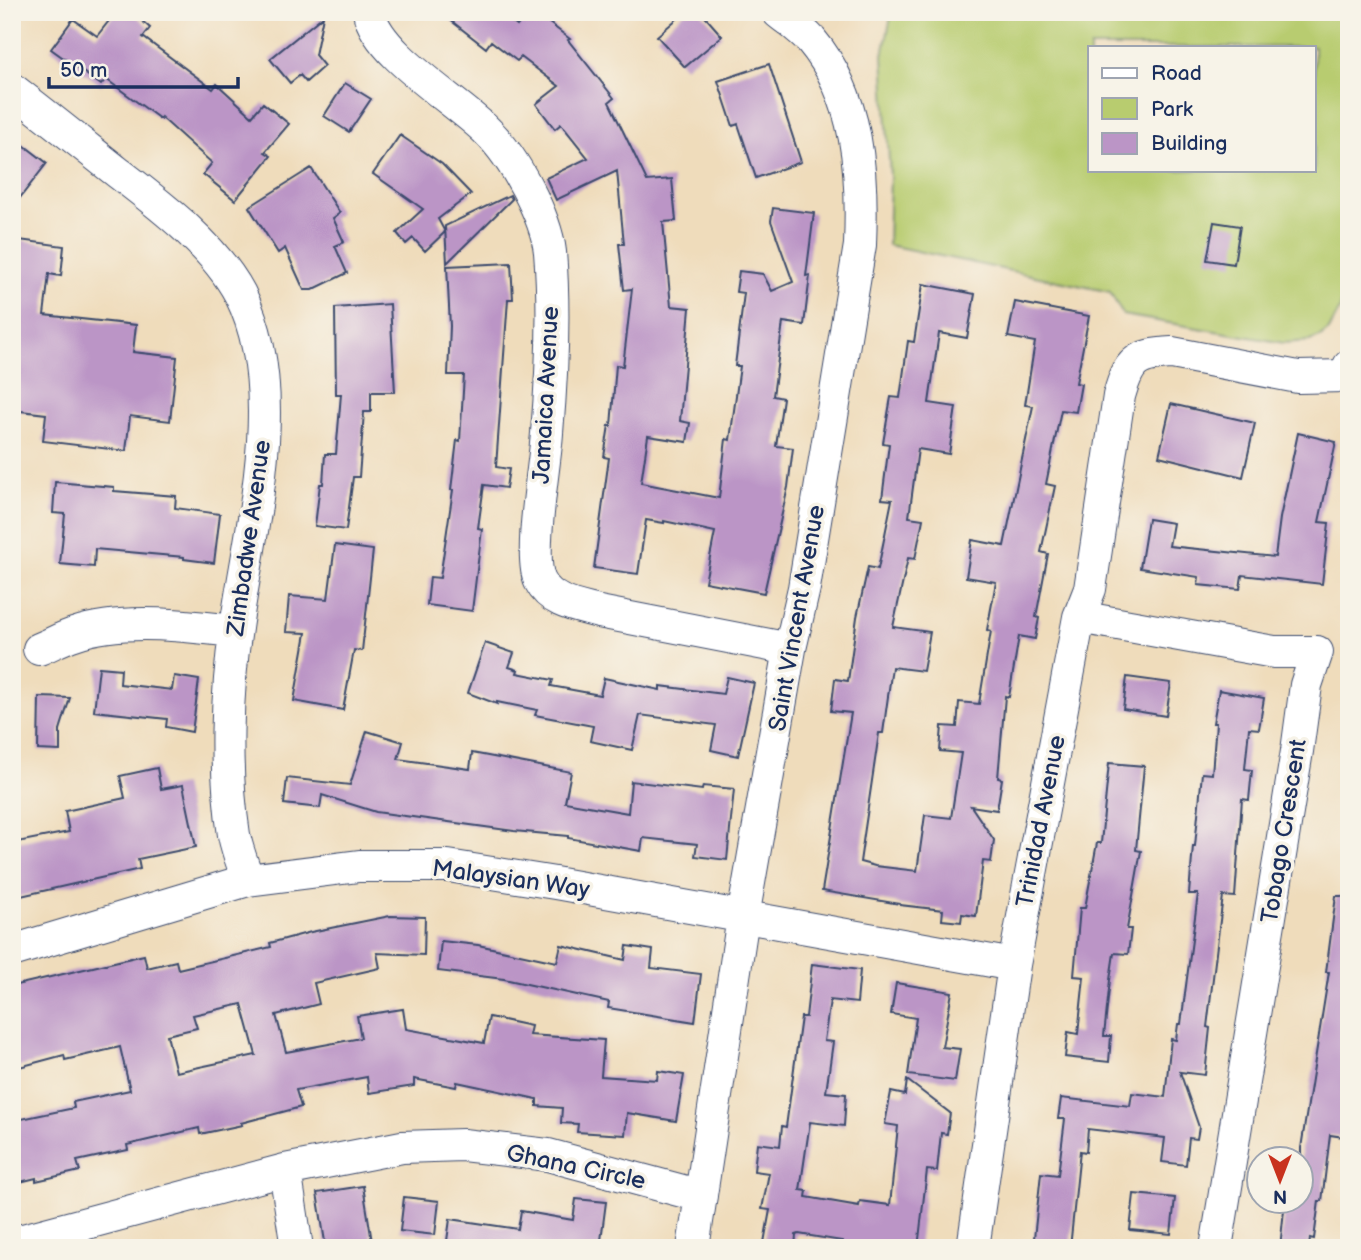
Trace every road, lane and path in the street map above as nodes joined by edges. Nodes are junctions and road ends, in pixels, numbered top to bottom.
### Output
1 (369, 12) edge
2 (778, 12) edge
3 (12, 89) edge
4 (1349, 366) edge
5 (1079, 617) junction
6 (235, 631) junction
7 (39, 649) dead end
8 (790, 649) junction
9 (248, 880) junction
10 (743, 917) junction
11 (12, 951) edge
12 (1014, 965) junction
13 (285, 1170) junction
14 (701, 1196) junction
15 (12, 1243) edge
16 (297, 1248) edge
17 (693, 1248) edge
18 (973, 1248) edge
19 (1216, 1248) edge

1 - 8 street, Jamaica Avenue
2 - 8 street, Saint Vincent Avenue
3 - 6 street, Zimbadwe Avenue
4 - 5 street, Trinidad Avenue
5 - 12 street, Trinidad Avenue
5 - 19 street, Tobago Crescent
6 - 7 street
6 - 9 street, Zimbadwe Avenue
8 - 10 street, Saint Vincent Avenue
9 - 10 street, Malaysian Way
9 - 11 street, Malaysian Way
10 - 12 street, Malaysian Way
10 - 14 street, Saint Vincent Avenue
12 - 18 street, Trinidad Avenue
13 - 14 street, Ghana Circle
13 - 15 street, Ghana Circle
13 - 16 street
14 - 17 street, Saint Vincent Avenue

